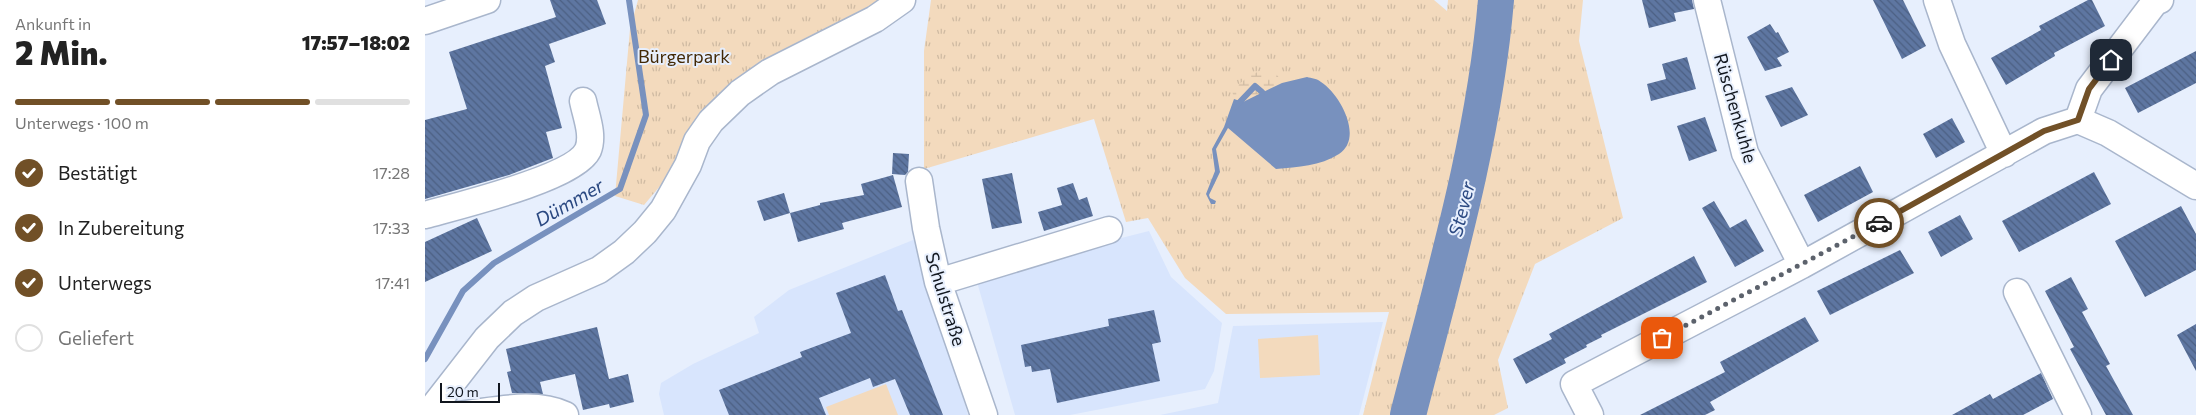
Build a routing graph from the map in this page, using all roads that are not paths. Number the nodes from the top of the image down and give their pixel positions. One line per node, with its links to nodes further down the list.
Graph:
1 (487, 0): 6 (street)
2 (902, 0): 17 (street)
3 (1707, 0): 14 (street, Rüschenkuhle)
4 (1937, 0): 9 (street)
5 (2159, 0): 8 (street)
6 (425, 21)
7 (583, 101): 12 (street)
8 (2078, 120): 9 (street); 11 (street)
9 (2004, 154): 14 (street)
10 (919, 180): 15 (street, Schulstraße)
11 (2196, 186)
12 (425, 215)
13 (1109, 230): 15 (street)
14 (1802, 265): 21 (street)
15 (938, 282): 20 (street, Schulstraße)
16 (2017, 292): 18 (street)
17 (442, 414): 19 (street)
18 (2074, 414)
19 (565, 415)
20 (984, 415)
21 (1590, 415)

